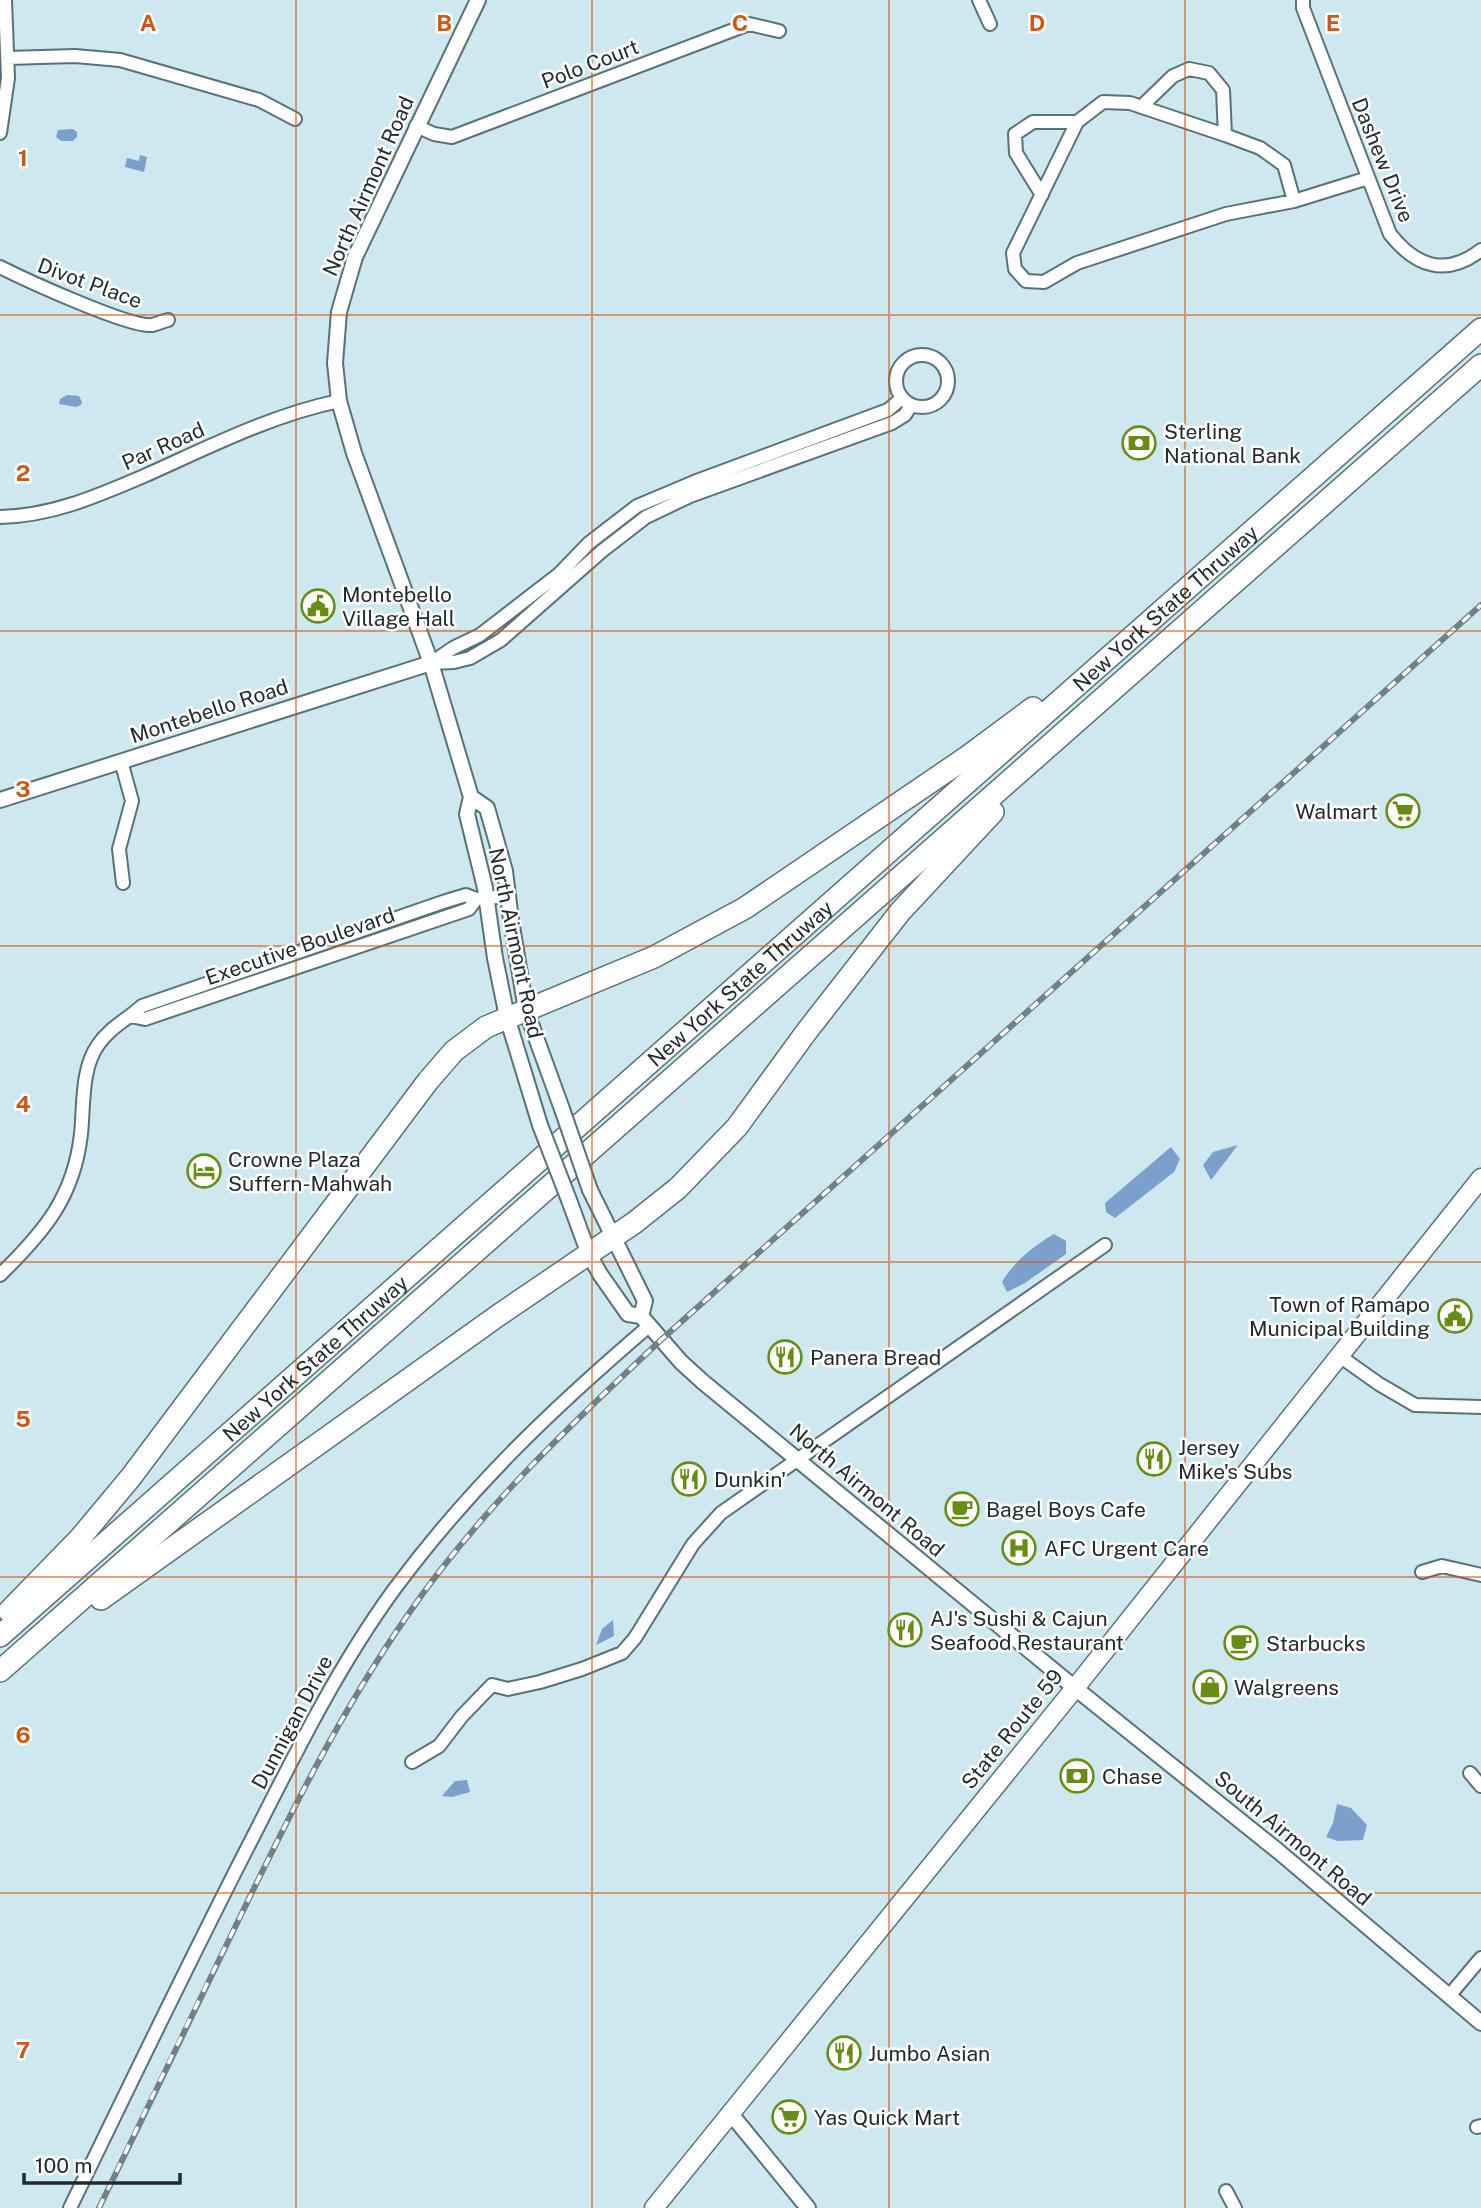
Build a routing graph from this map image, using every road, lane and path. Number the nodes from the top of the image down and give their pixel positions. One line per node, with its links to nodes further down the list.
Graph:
1 (5, 0): 7 (street)
2 (478, 0): 11 (street, North Airmont Road)
3 (979, 0): 5 (street)
4 (1303, 0): 14 (street, Dashew Drive)
5 (990, 24)
6 (779, 31): 11 (street, Polo Court)
7 (7, 58): 9 (street); 12 (street)
8 (1142, 107): 10 (street); 13 (street); 13 (street)
9 (295, 119)
10 (1077, 122): 15 (street); 15 (street)
11 (416, 126): 22 (street, North Airmont Road)
12 (0, 133)
13 (1225, 135): 16 (street)
14 (1368, 178): 16 (street); 17 (street, Dashew Drive)
15 (1042, 195): 16 (street)
16 (1294, 201)
17 (1481, 250)
18 (0, 267): 19 (street, Divot Place)
19 (168, 320)
20 (1481, 329): 29 (highway, New York State Thruway)
21 (1481, 365): 30 (highway, New York State Thruway)
22 (339, 401): 26 (street, Par Road); 31 (street, North Airmont Road)
23 (906, 401): 24 (street)
24 (799, 450): 25 (street); 27 (street)
25 (637, 506): 27 (street); 28 (street)
26 (0, 517)
27 (643, 519): 28 (street)
28 (563, 578): 31 (street)
29 (1186, 589): 38 (highway); 51 (highway, New York State Thruway)
30 (1203, 609): 40 (highway); 52 (highway, New York State Thruway)
31 (430, 663): 32 (street, Montebello Road); 33 (street, North Airmont Road)
32 (121, 761): 34 (street, Montebello Road); 35 (street)
33 (471, 797): 36 (street, North Airmont Road); 37 (street, North Airmont Road)
34 (0, 800)
35 (123, 883)
36 (508, 896): 37 (street, Executive Boulevard); 38 (street, North Airmont Road)
37 (481, 898): 38 (street, North Airmont Road); 43 (street, Executive Boulevard)
38 (516, 1013): 40 (street, North Airmont Road, bridge); 42 (street, North Airmont Road, bridge); 50 (highway)
39 (1481, 1178): 45 (main road, State Route 59)
40 (612, 1237): 42 (highway); 44 (street, North Airmont Road)
41 (1105, 1245): 47 (street)
42 (588, 1252): 44 (street, North Airmont Road); 52 (highway)
43 (0, 1275)
44 (645, 1321): 47 (street, North Airmont Road); 62 (street, Dunnigan Drive)
45 (1338, 1355): 46 (street); 53 (main road, State Route 59)
46 (1481, 1406)
47 (797, 1460): 53 (street, North Airmont Road); 54 (street)
48 (1422, 1572): 49 (street)
49 (1481, 1575)
50 (0, 1620)
51 (0, 1636)
52 (0, 1674)
53 (1075, 1688): 58 (street, South Airmont Road); 60 (main road, State Route 59)
54 (412, 1762)
55 (1470, 1773): 56 (street)
56 (1481, 1786)
57 (1481, 1958): 58 (street)
58 (1449, 1996): 59 (street, South Airmont Road)
59 (1481, 2022)
60 (731, 2114): 63 (main road, State Route 59); 64 (street)
61 (1226, 2191): 65 (street)
62 (70, 2208)
63 (654, 2208)
64 (808, 2208)
65 (1235, 2208)

